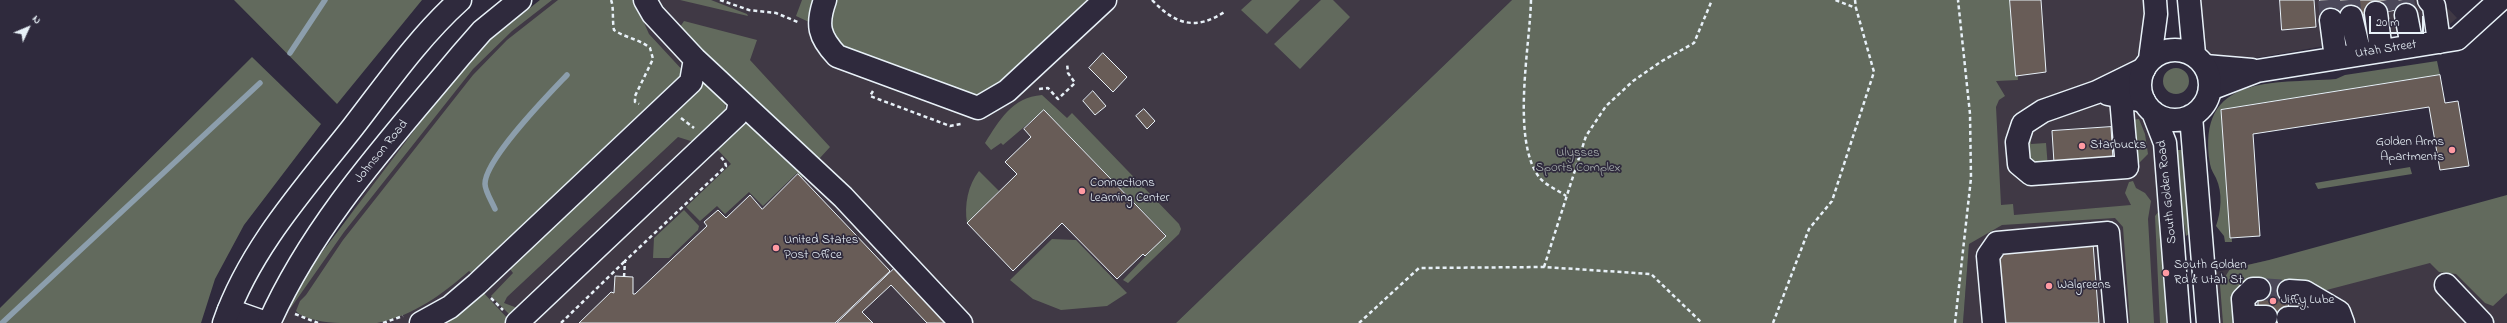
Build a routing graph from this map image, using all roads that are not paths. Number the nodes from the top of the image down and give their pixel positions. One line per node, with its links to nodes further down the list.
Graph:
1 (460, 0): 27 (main road)
2 (520, 0): 31 (main road, Johnson Road)
3 (645, 0): 14 (main road)
4 (825, 0): 5 (main road)
5 (1105, 0)
6 (2155, 0): 16 (main road)
7 (2189, 0): 15 (main road)
8 (2429, 0): 10 (main road)
9 (2500, 0): 10 (main road, Utah Street)
10 (2439, 42): 11 (main road, Utah Street)
11 (2397, 48): 11 (main road); 12 (main road, Utah Street)
12 (2360, 54): 13 (main road, Utah Street); 13 (main road)
13 (2336, 58): 17 (main road, Utah Street)
14 (695, 59): 21 (main road); 32 (main road)
15 (2199, 60): 16 (main road); 17 (main road, Utah Street); 18 (main road)
16 (2147, 64): 19 (main road); 22 (main road)
17 (2257, 71): 18 (main road, Utah Street)
18 (2210, 89): 23 (main road)
19 (2097, 92): 20 (main road); 20 (main road)
20 (2120, 98): 22 (main road)
21 (740, 102): 33 (main road); 34 (main road)
22 (2148, 106): 23 (main road); 37 (main road, South Golden Road)
23 (2191, 116): 38 (main road)
24 (2446, 285): 39 (main road)
25 (2259, 289): 30 (main road)
26 (2289, 291): 29 (main road)
27 (227, 316): 31 (main road)
28 (2288, 318): 29 (main road)
29 (2341, 318)
30 (2252, 321)
31 (268, 323)
32 (421, 323)
33 (517, 323)
34 (961, 323)
35 (1994, 323): 36 (main road)
36 (2116, 323)
37 (2179, 323)
38 (2208, 323)
39 (2482, 323)

